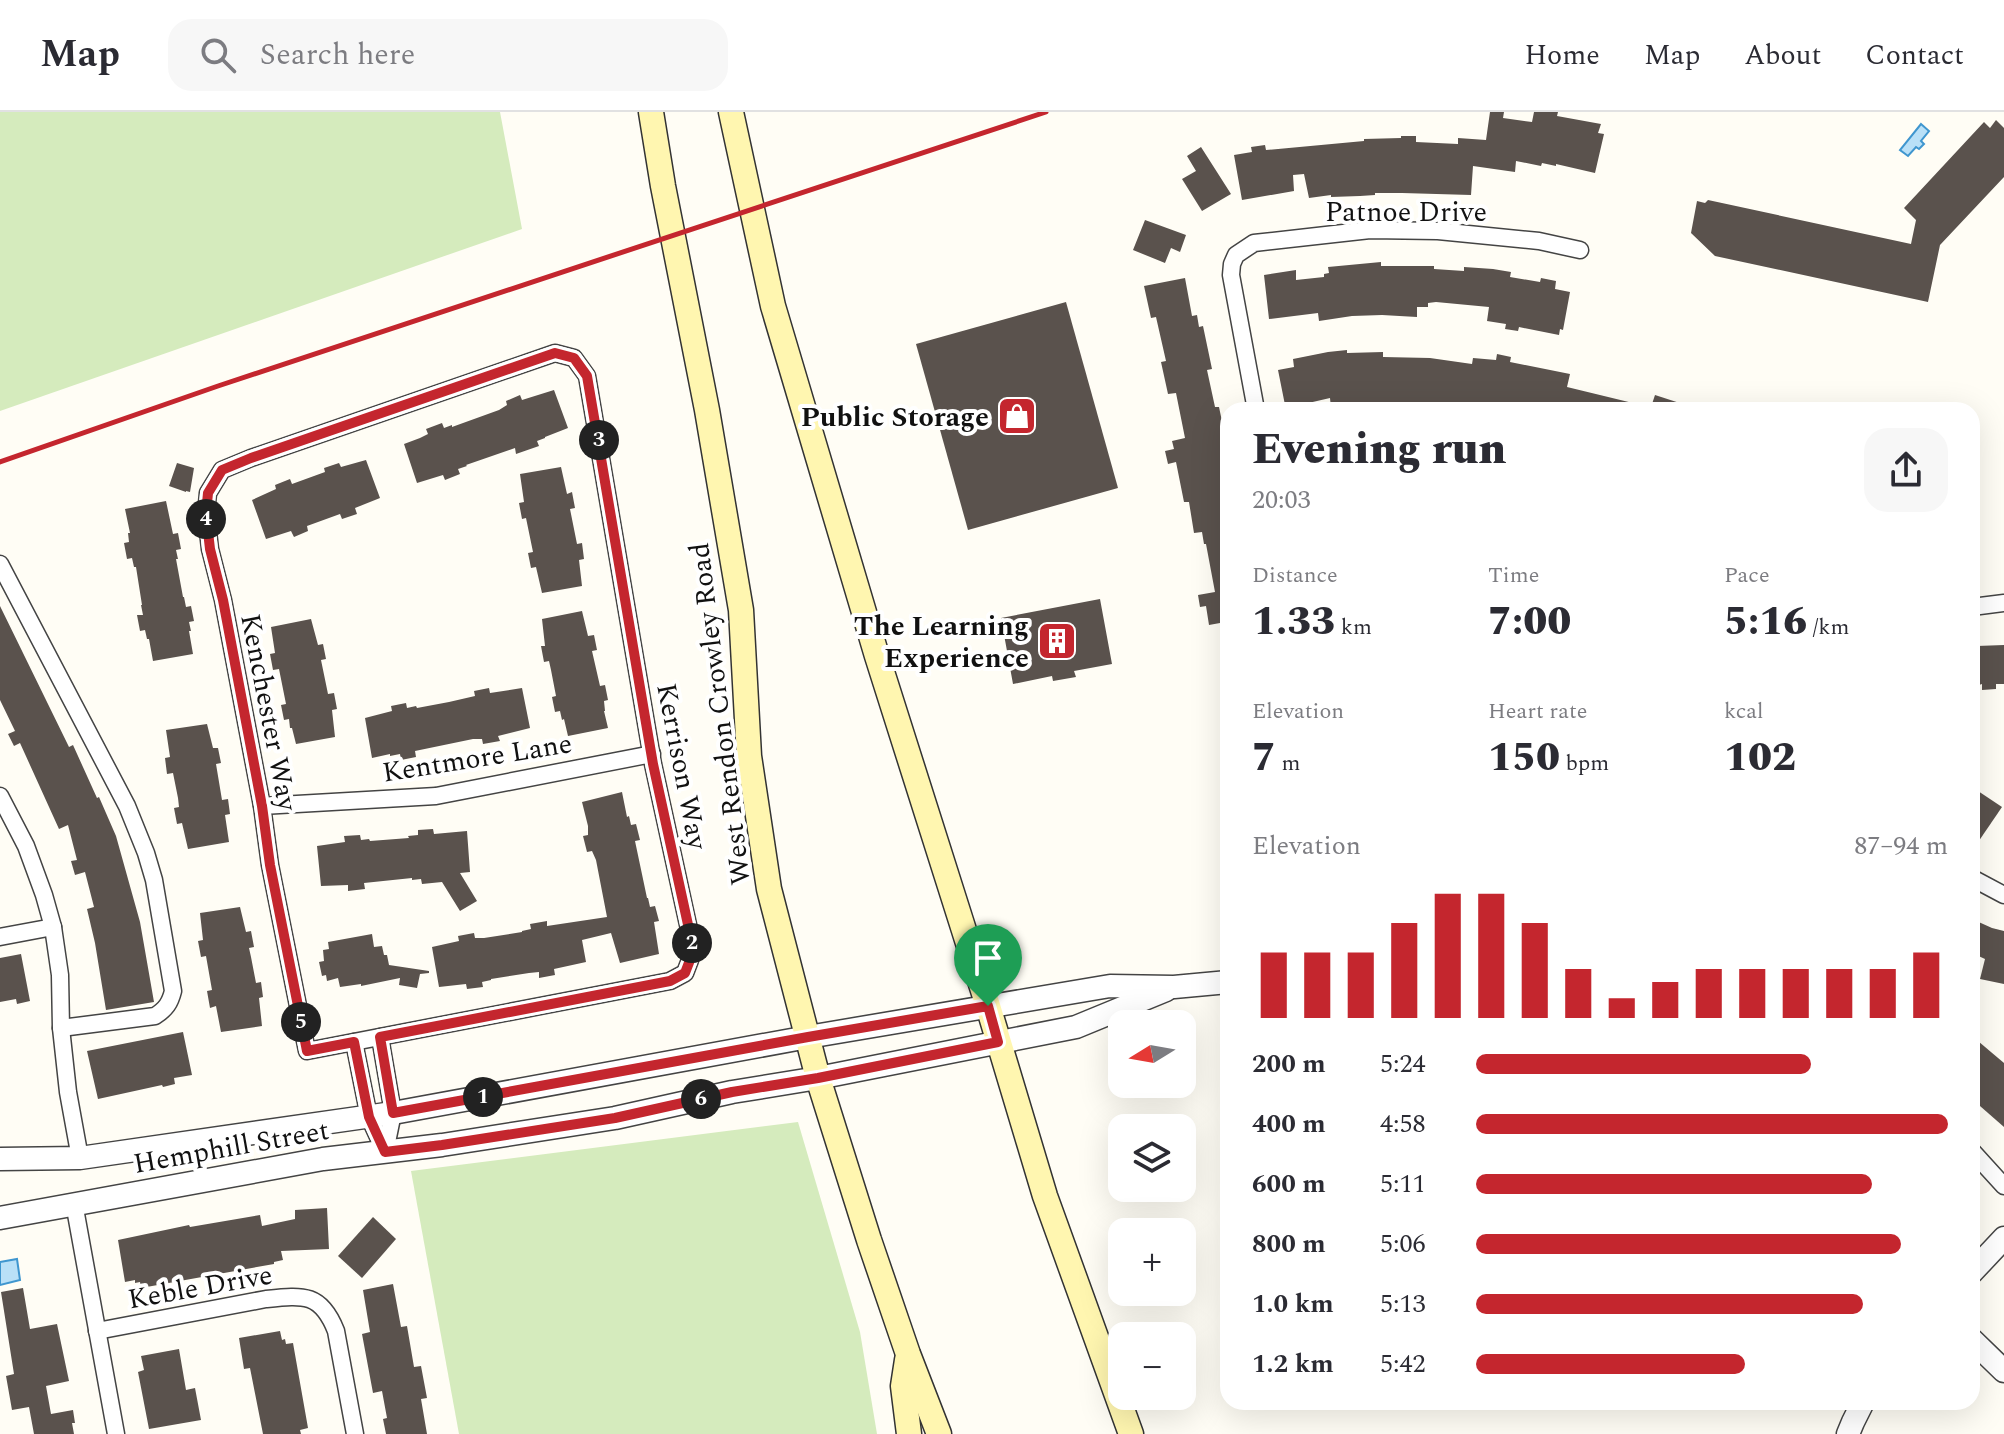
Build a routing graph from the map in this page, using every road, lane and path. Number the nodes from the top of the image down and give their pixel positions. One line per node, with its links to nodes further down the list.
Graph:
1 (651, 112): 21 (main road, West Rendon Crowley Road)
2 (731, 112): 18 (main road)
3 (1580, 250): 5 (street, Patnoe Drive)
4 (574, 358): 9 (street, Kerrison Way); 11 (street, Kenchester Way)
5 (1255, 402)
6 (0, 564): 19 (street)
7 (2004, 603): 8 (street)
8 (1980, 606)
9 (652, 754): 11 (street, Kentmore Lane); 20 (street, Kerrison Way)
10 (0, 796): 14 (street)
11 (262, 806): 24 (street, Kenchester Way)
12 (1980, 882): 13 (street)
13 (2004, 895)
14 (53, 927): 15 (street); 19 (street)
15 (0, 937)
16 (1220, 983): 17 (street, Hemphill Street)
17 (1174, 987): 18 (street, Hemphill Street); 23 (street, Hemphill Street)
18 (988, 1006): 21 (street, Hemphill Street); 23 (main road)
19 (61, 1028): 29 (street)
20 (380, 1037): 22 (street, Kerrison Way); 26 (street)
21 (808, 1037): 25 (main road, West Rendon Crowley Road); 26 (street, Hemphill Street)
22 (354, 1042): 24 (street, Kerrison Way); 27 (street)
23 (998, 1042): 25 (street, Hemphill Street); 46 (main road)
24 (307, 1051)
25 (818, 1078): 28 (street, Hemphill Street); 39 (main road, West Rendon Crowley Road)
26 (393, 1113): 27 (street, Hemphill Street); 28 (street)
27 (369, 1117): 28 (street); 29 (street, Hemphill Street)
28 (385, 1152): 33 (street, Hemphill Street)
29 (80, 1158): 30 (street, Hemphill Street)
30 (0, 1159)
31 (1980, 1160): 32 (street)
32 (2004, 1186)
33 (74, 1203): 34 (street, Hemphill Street); 37 (street)
34 (0, 1218)
35 (2004, 1238): 36 (street)
36 (1980, 1264)
37 (97, 1331): 42 (street); 43 (street, Keble Drive)
38 (1980, 1348): 40 (street)
39 (908, 1354): 44 (main road); 45 (main road, West Rendon Crowley Road)
40 (2004, 1371)
41 (1859, 1410): 47 (street)
42 (116, 1434)
43 (355, 1434)
44 (909, 1434)
45 (939, 1434)
46 (1131, 1434)
47 (1848, 1434)

